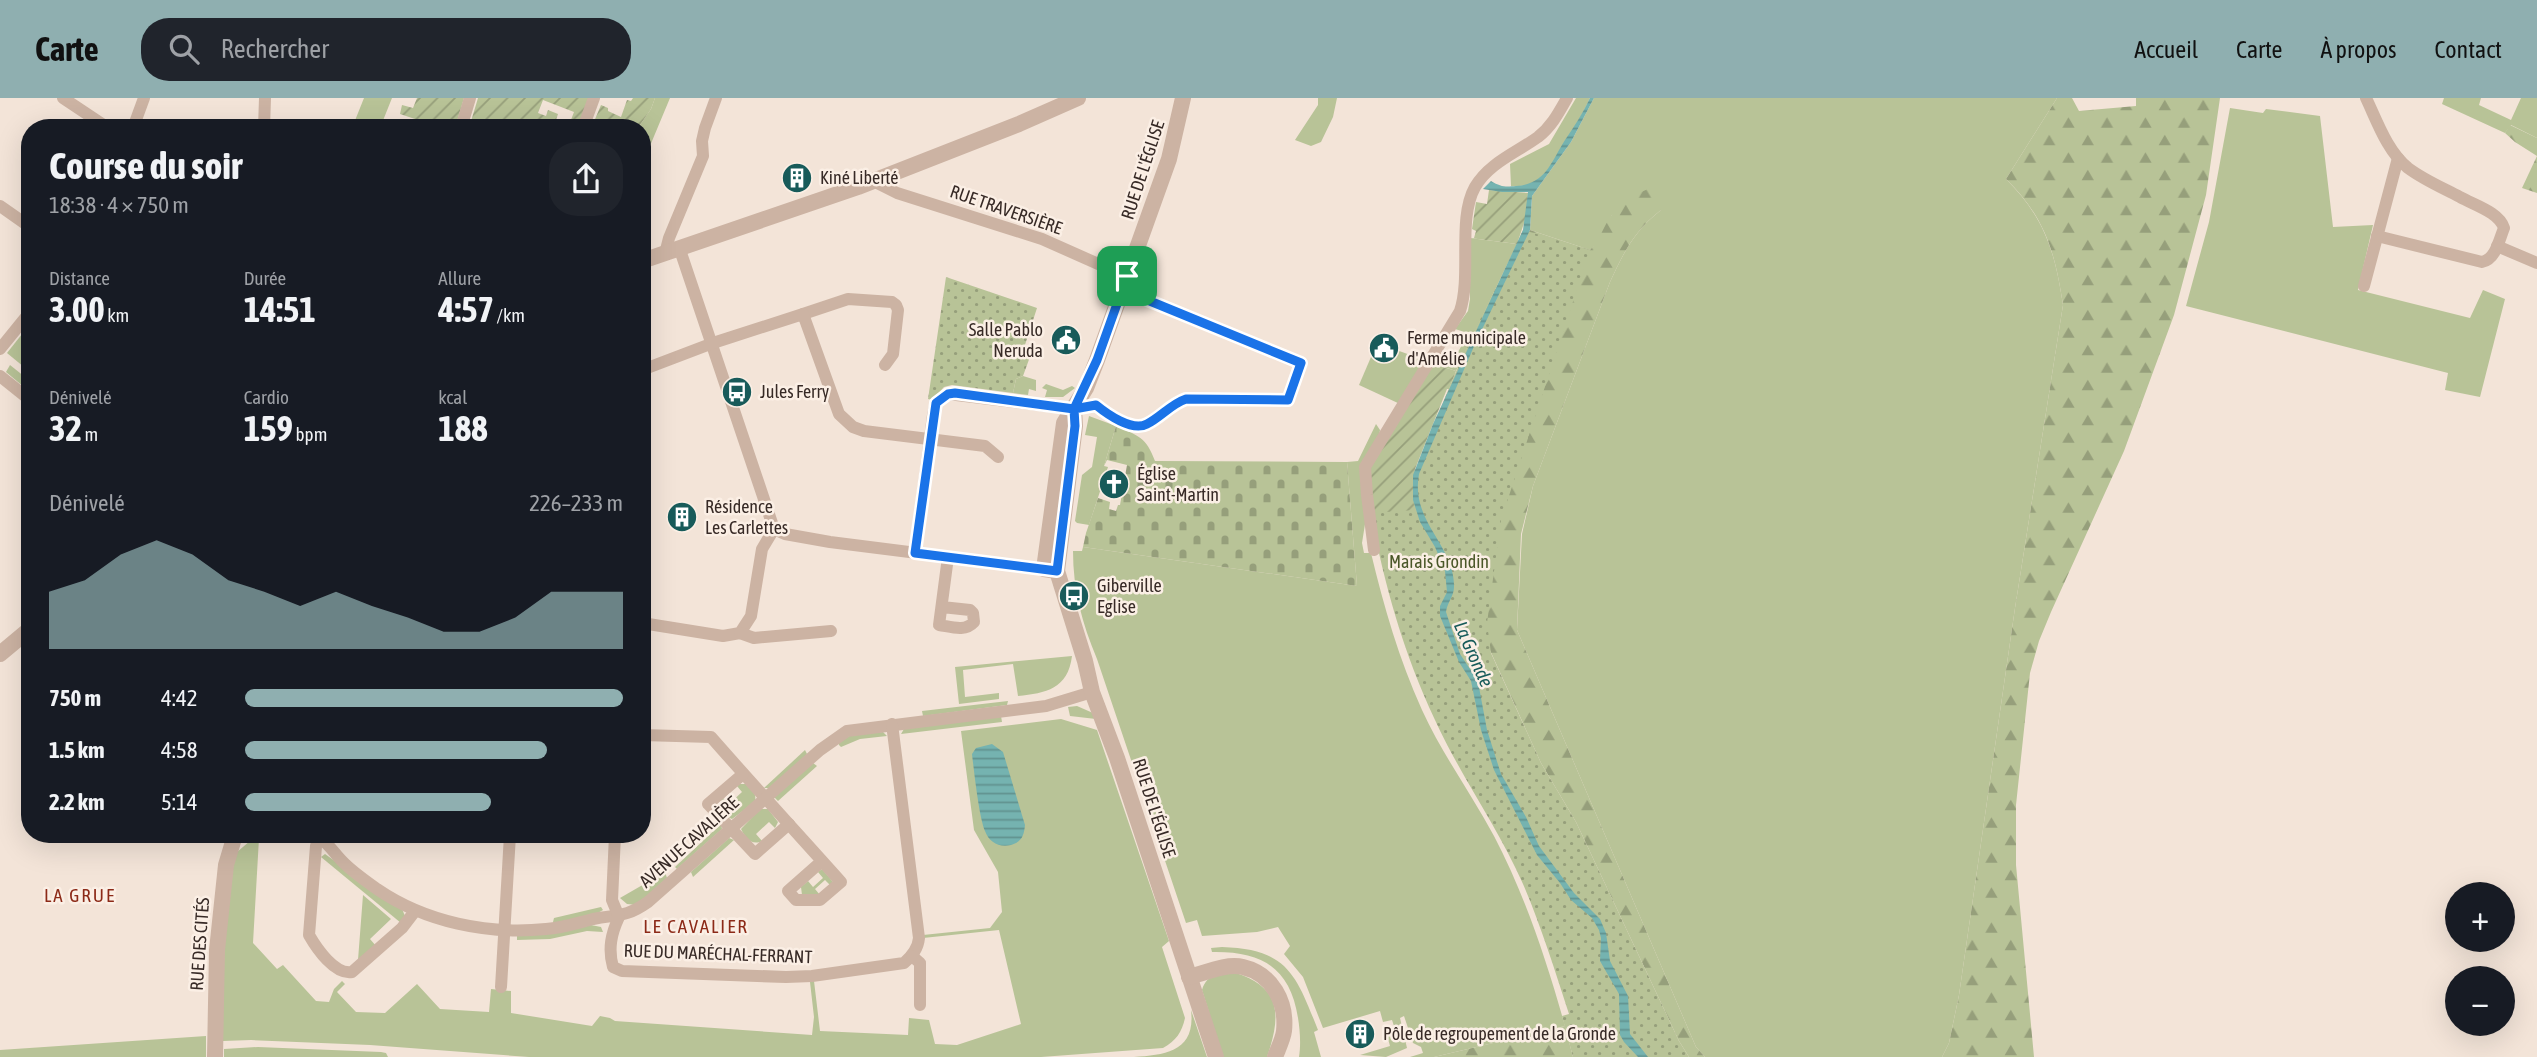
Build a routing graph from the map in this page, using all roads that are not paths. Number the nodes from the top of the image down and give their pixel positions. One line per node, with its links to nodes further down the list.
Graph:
1 (63, 98): 11 (street)
2 (144, 98): 12 (street)
3 (265, 98): 13 (street)
4 (470, 98): 14 (street)
5 (594, 98): 15 (street)
6 (716, 98): 22 (street)
7 (1077, 98): 17 (street)
8 (1184, 98): 25 (street, RUE DE L'ÉGLISE)
9 (1567, 98): 39 (street)
10 (2366, 98): 16 (street)
11 (94, 119)
12 (136, 119)
13 (264, 119)
14 (464, 119)
15 (586, 119)
16 (2398, 158): 20 (street); 21 (street)
17 (873, 181): 22 (street); 25 (street, RUE TRAVERSIÈRE)
18 (0, 206): 19 (street)
19 (21, 221)
20 (2376, 236): 21 (street); 26 (street)
21 (2497, 246): 24 (street)
22 (673, 252): 23 (street); 29 (street)
23 (651, 258)
24 (2537, 263)
25 (1127, 276): 35 (street, RUE DE L'ÉGLISE); 35 (street)
26 (2364, 286)
27 (803, 314): 29 (street); 31 (street); 36 (street)
28 (21, 323): 30 (street)
29 (713, 344): 32 (street); 38 (street)
30 (0, 349)
31 (885, 365)
32 (651, 366)
33 (0, 376): 34 (street)
34 (21, 393)
35 (1074, 409): 36 (street); 42 (street, RUE DE L'ÉGLISE)
36 (929, 439): 37 (street); 40 (street)
37 (998, 457)
38 (774, 529): 40 (street); 46 (street)
39 (1374, 550)
40 (915, 553): 41 (street)
41 (948, 557): 42 (street); 43 (street)
42 (1050, 570): 49 (street, RUE DE L'ÉGLISE)
43 (942, 607)
44 (651, 624): 46 (street)
45 (831, 631): 46 (street)
46 (740, 633)
47 (21, 636): 48 (street)
48 (0, 654)
49 (1092, 692): 50 (street, AVENUE CAVALIÈRE); 66 (street, RUE DE L'ÉGLISE)
50 (892, 724): 53 (street, AVENUE CAVALIÈRE); 65 (street)
51 (651, 735): 52 (street)
52 (743, 774): 53 (street); 55 (street)
53 (765, 798): 54 (street); 55 (street, AVENUE CAVALIÈRE)
54 (789, 824): 55 (street); 61 (street)
55 (731, 828): 63 (street, AVENUE CAVALIÈRE)
56 (232, 843): 69 (street, RUE DES CITÉS)
57 (316, 843): 62 (street)
58 (325, 843): 62 (street, AVENUE CAVALIÈRE)
59 (510, 843): 64 (street)
60 (615, 843): 63 (street)
61 (822, 861)
62 (415, 911): 64 (street, AVENUE CAVALIÈRE)
63 (619, 917): 64 (street, AVENUE CAVALIÈRE); 65 (street, RUE DU MARÉCHAL-FERRANT)
64 (505, 930): 67 (street)
65 (912, 956): 68 (street)
66 (1189, 977): 70 (street, RUE DE L'ÉGLISE); 71 (street)
67 (501, 987)
68 (920, 1005)
69 (215, 1057)
70 (1216, 1057)
71 (1275, 1057)

